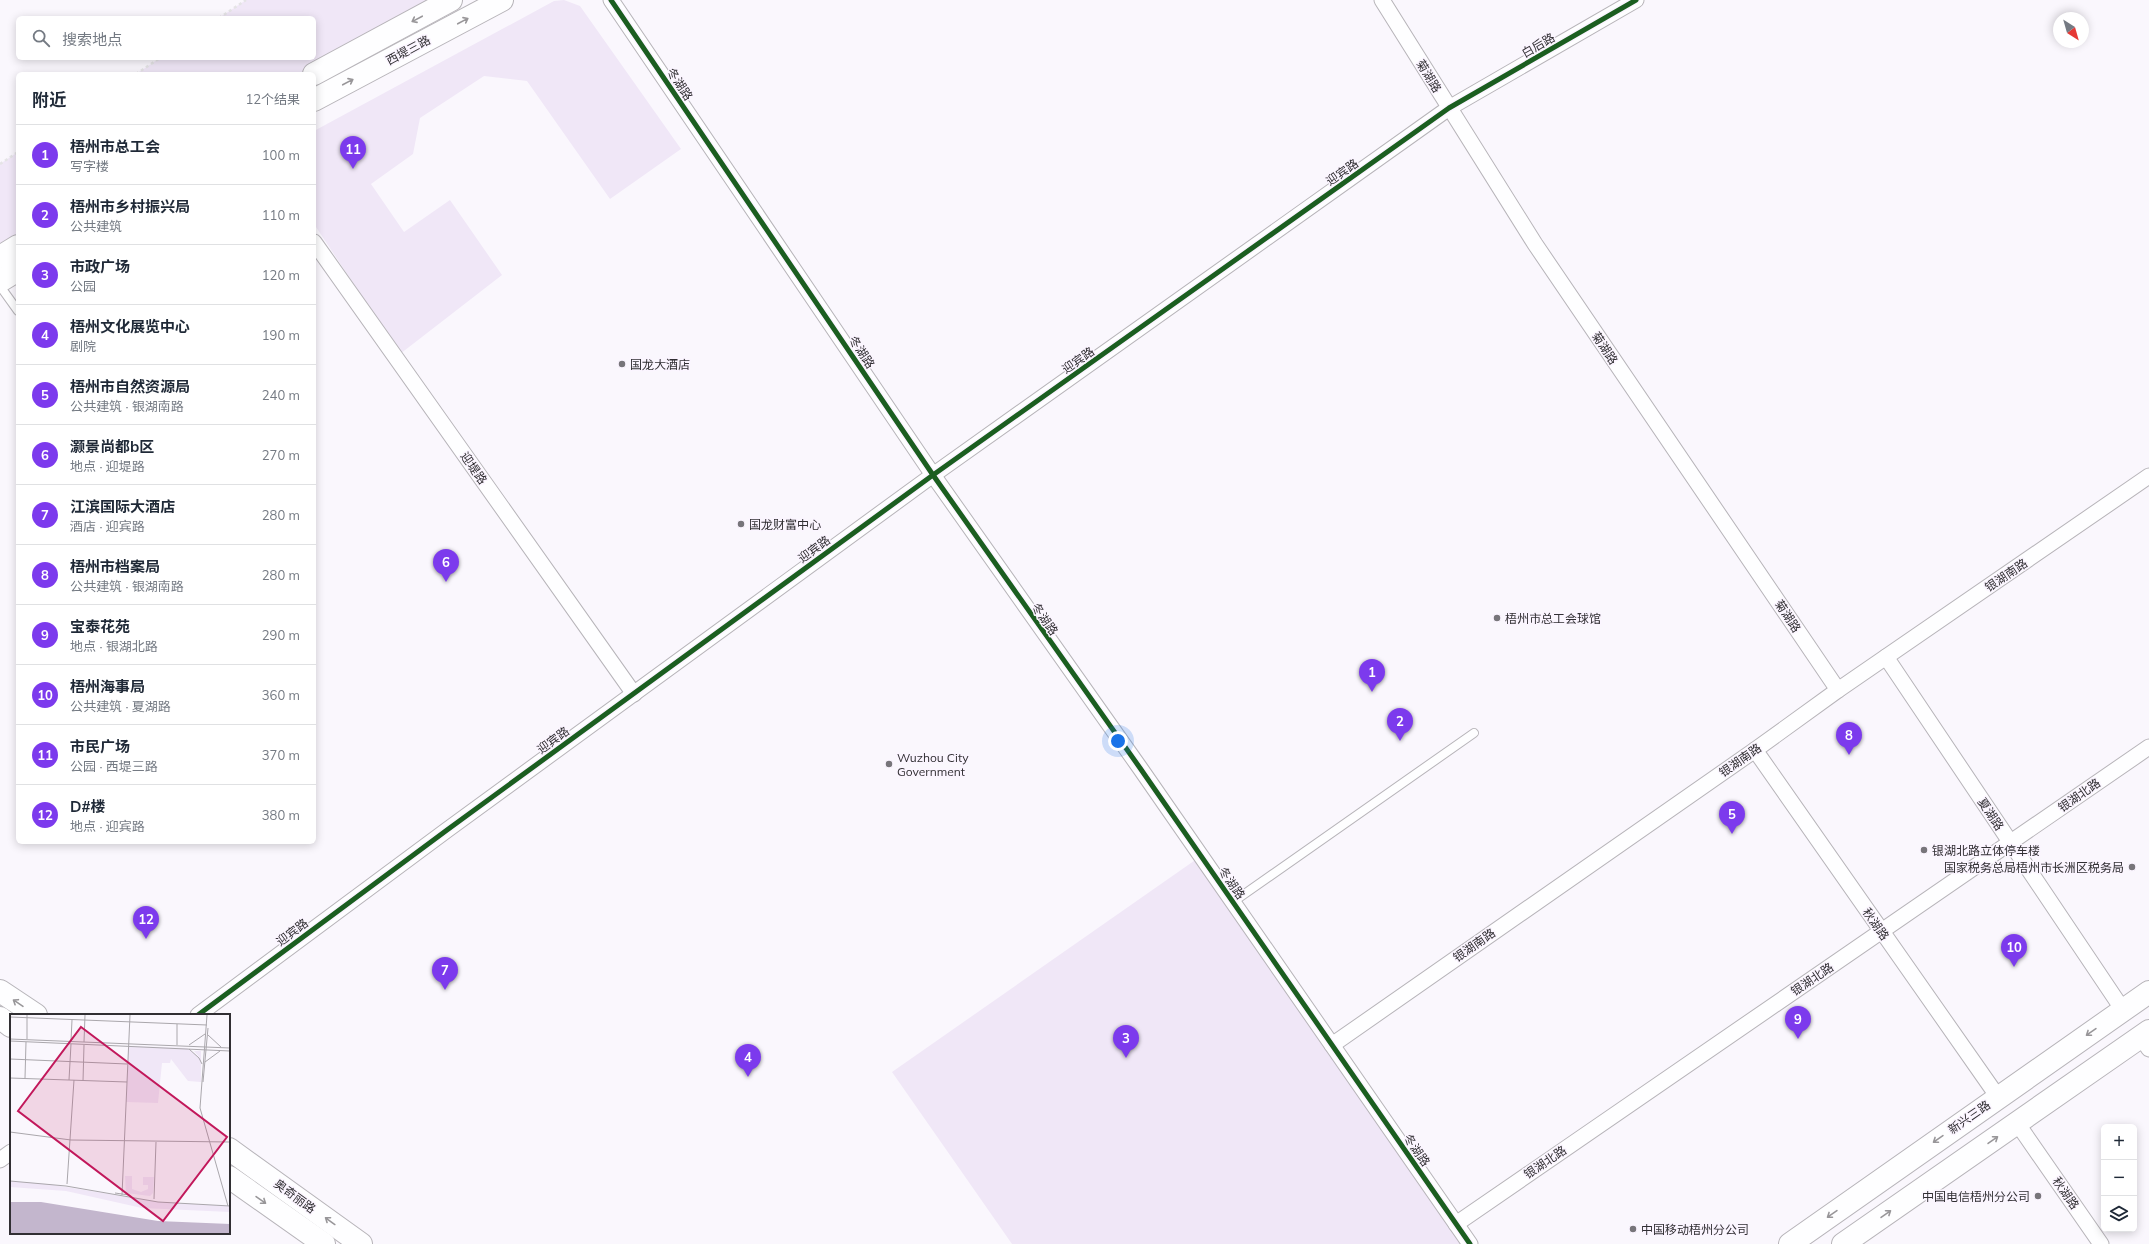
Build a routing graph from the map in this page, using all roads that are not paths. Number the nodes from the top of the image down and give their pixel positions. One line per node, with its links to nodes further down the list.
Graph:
1 (451, 0): 6 (main road, 西堤三路, one-way to 6)
2 (502, 0): 7 (main road, 西堤三路, one-way to 2)
3 (611, 0): 16 (street, 冬湖路)
4 (1382, 0): 8 (street, 菊湖路)
5 (1636, 0): 8 (street, 白后路)
6 (316, 73)
7 (316, 99)
8 (1450, 108): 16 (street, 迎宾路); 19 (street, 菊湖路)
9 (316, 245): 20 (street, 迎堤路)
10 (16, 247): 11 (main road)
11 (0, 257)
12 (16, 271): 13 (main road)
13 (0, 281)
14 (0, 286): 15 (lane)
15 (16, 308)
16 (933, 475): 20 (street, 迎宾路); 25 (street, 冬湖路)
17 (2149, 476): 18 (street, 银湖南路)
18 (1886, 657): 19 (street, 银湖南路); 24 (street, 夏湖路)
19 (1838, 690): 23 (street, 银湖南路)
20 (634, 694): 31 (street, 迎宾路)
21 (1474, 733): 25 (lane)
22 (2149, 747): 24 (street, 银湖北路)
23 (1755, 750): 26 (street, 秋湖路); 35 (street, 银湖南路)
24 (2010, 843): 26 (street, 银湖北路); 29 (street, 夏湖路)
25 (1233, 902): 35 (street, 冬湖路)
26 (1881, 932): 36 (street, 秋湖路); 42 (street, 银湖北路)
27 (0, 991): 30 (main road, one-way to 27)
28 (2149, 992): 29 (main road, 新兴三路)
29 (2123, 1010): 36 (main road, 新兴三路, one-way to 36)
30 (34, 1014)
31 (199, 1014)
32 (0, 1018): 33 (main road)
33 (10, 1025)
34 (2146, 1039): 37 (main road)
35 (1332, 1045): 42 (street, 冬湖路)
36 (1998, 1097): 46 (main road, 新兴三路, one-way to 46)
37 (2017, 1123): 47 (main road, one-way to 37); 48 (street, 秋湖路)
38 (230, 1150): 44 (main road, 奥奇丽路, one-way to 38)
39 (10, 1153): 40 (street)
40 (0, 1160)
41 (230, 1178): 43 (main road, 奥奇丽路, one-way to 43)
42 (1456, 1224): 45 (street, 冬湖路)
43 (324, 1244)
44 (362, 1244)
45 (1470, 1244)
46 (1790, 1244)
47 (1843, 1244)
48 (2101, 1244)

